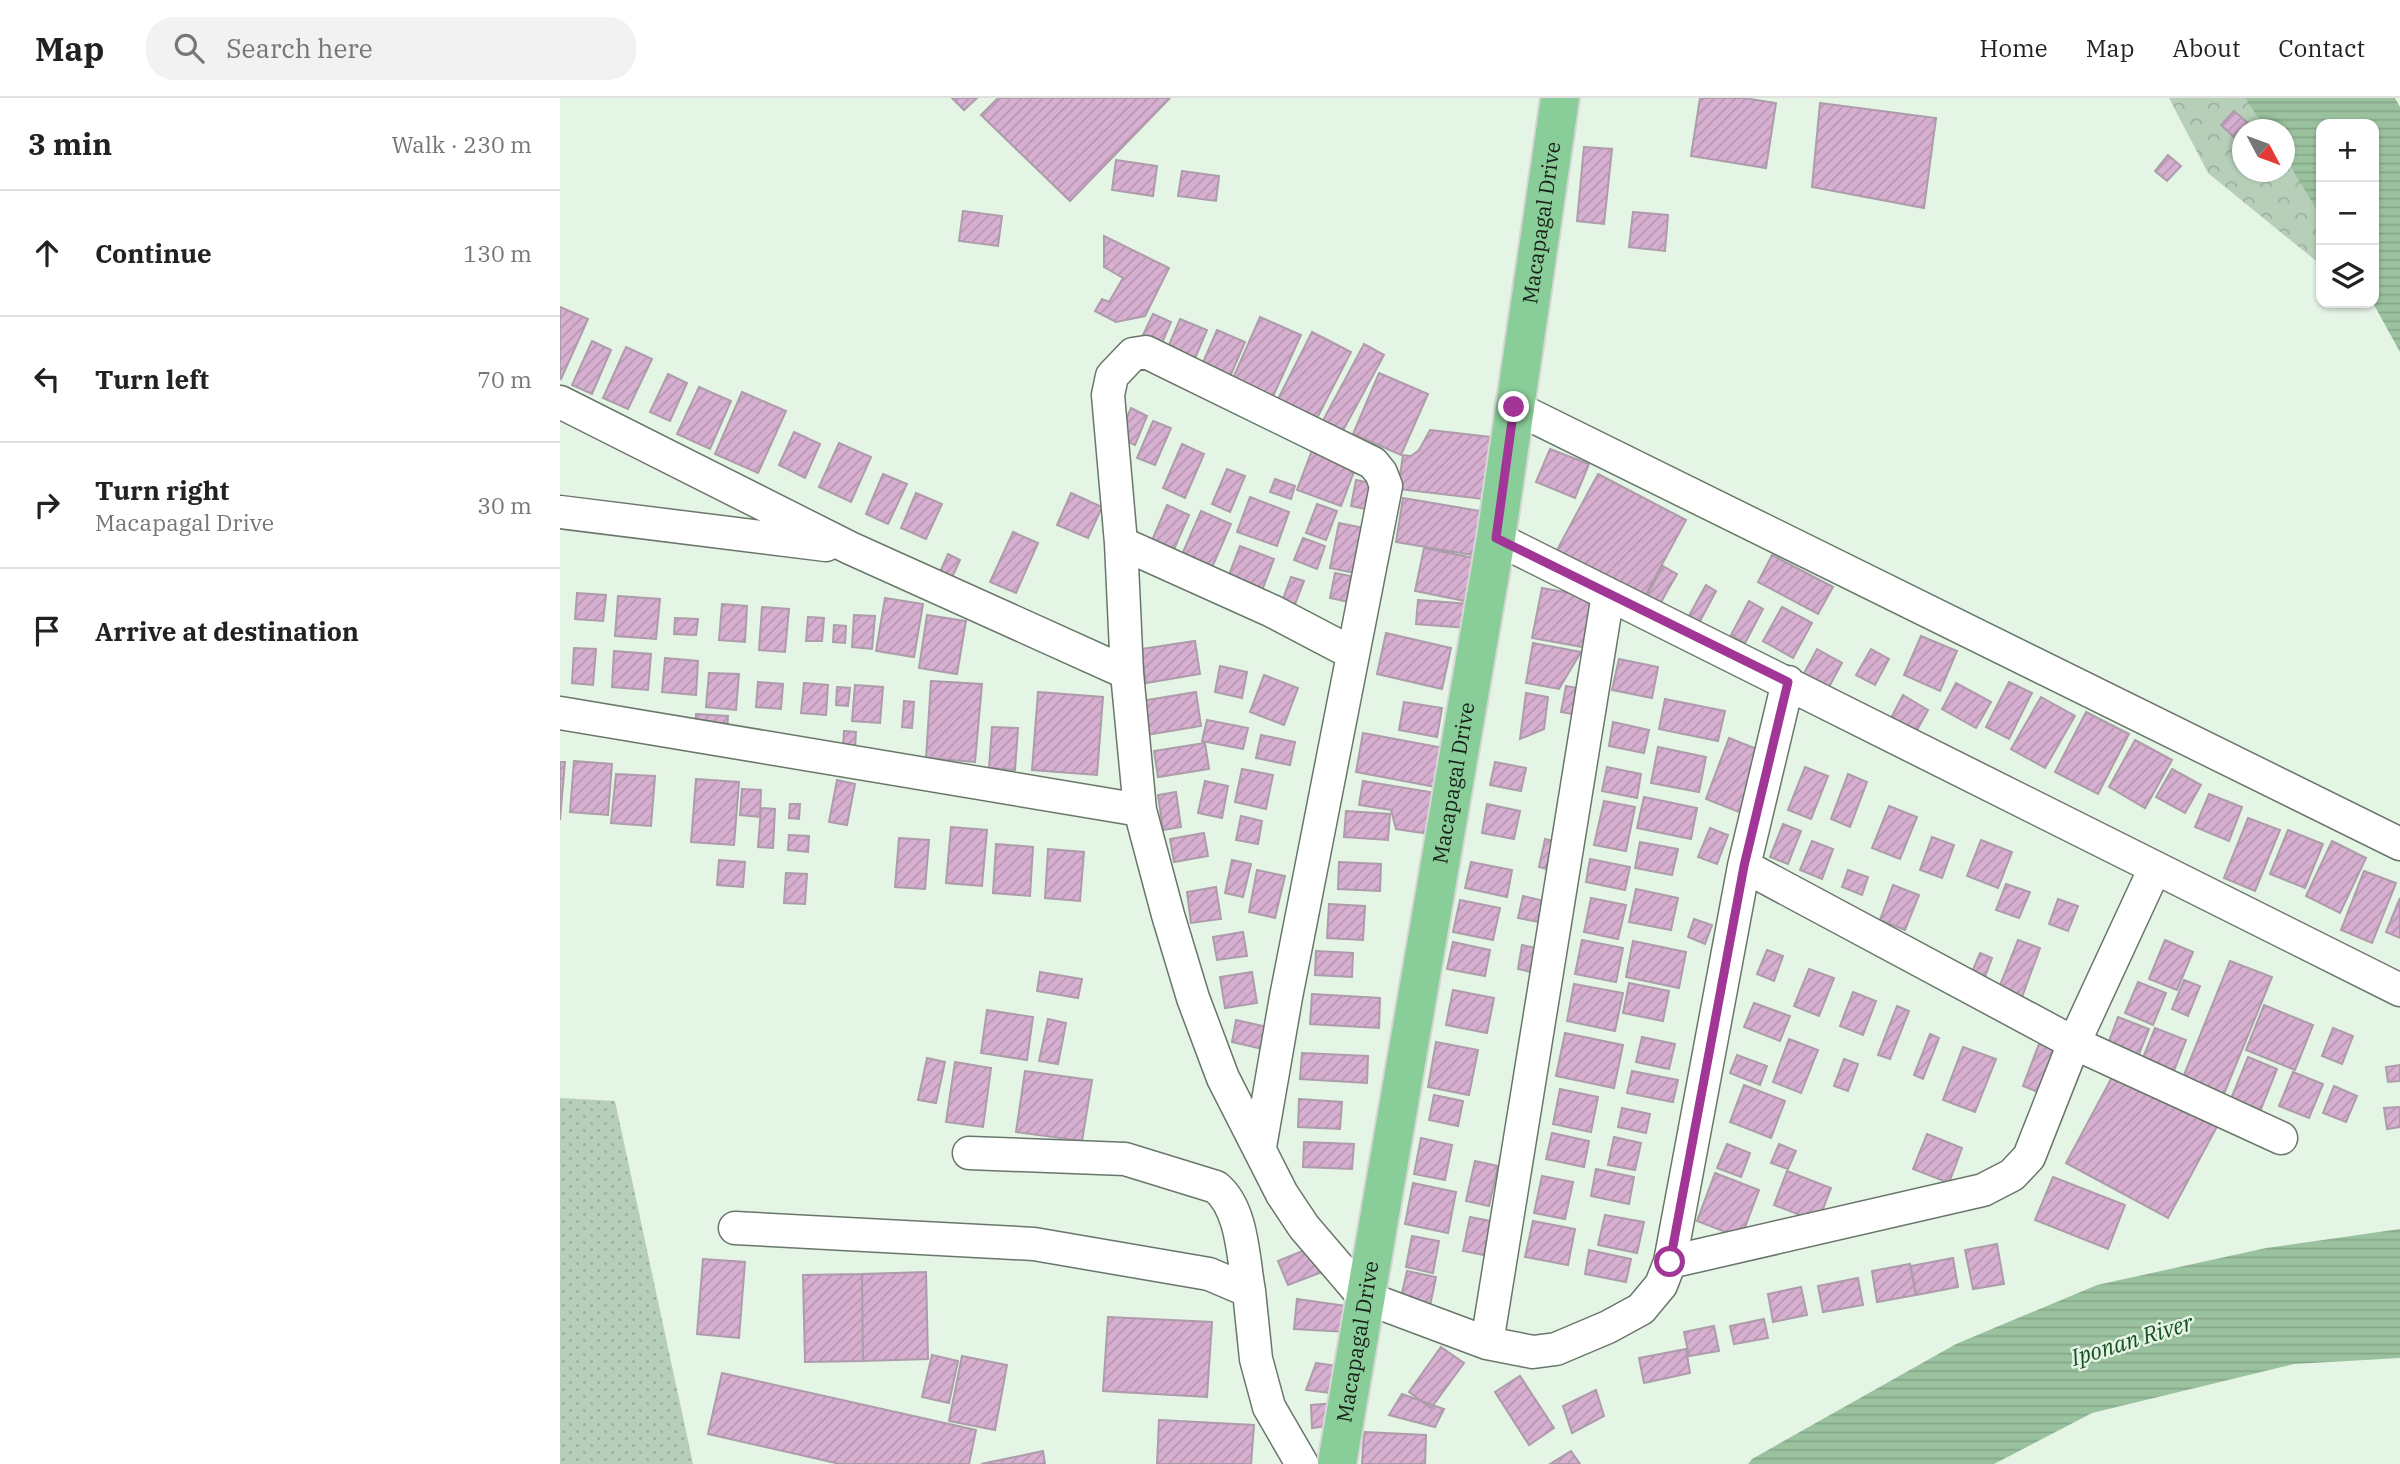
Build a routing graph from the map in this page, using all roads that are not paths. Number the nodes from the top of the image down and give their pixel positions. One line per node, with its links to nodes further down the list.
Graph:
1 (1560, 98): 3 (main road, Macapagal Drive)
2 (560, 402): 7 (street)
3 (1514, 407): 5 (main road, Macapagal Drive); 14 (street)
4 (560, 512): 7 (street)
5 (1496, 538): 8 (street); 25 (main road, Macapagal Drive)
6 (1121, 543): 9 (street); 9 (street); 10 (street)
7 (850, 548): 10 (street)
8 (1608, 594): 11 (street); 26 (street)
9 (1352, 653): 20 (street)
10 (1127, 673): 13 (street)
11 (1788, 682): 15 (street); 16 (street)
12 (560, 713): 13 (street)
13 (1140, 810): 20 (street)
14 (2400, 844)
15 (1744, 866): 18 (street); 23 (street)
16 (2155, 868): 17 (street); 18 (street)
17 (2400, 990)
18 (2074, 1043): 19 (street); 23 (street)
19 (2281, 1138)
20 (1260, 1147): 25 (street)
21 (969, 1153): 24 (street)
22 (735, 1228): 24 (street)
23 (1670, 1262): 26 (street)
24 (1249, 1291): 27 (street)
25 (1364, 1297): 26 (street); 28 (main road, Macapagal Drive)
26 (1487, 1343)
27 (1303, 1464)
28 (1336, 1464)

